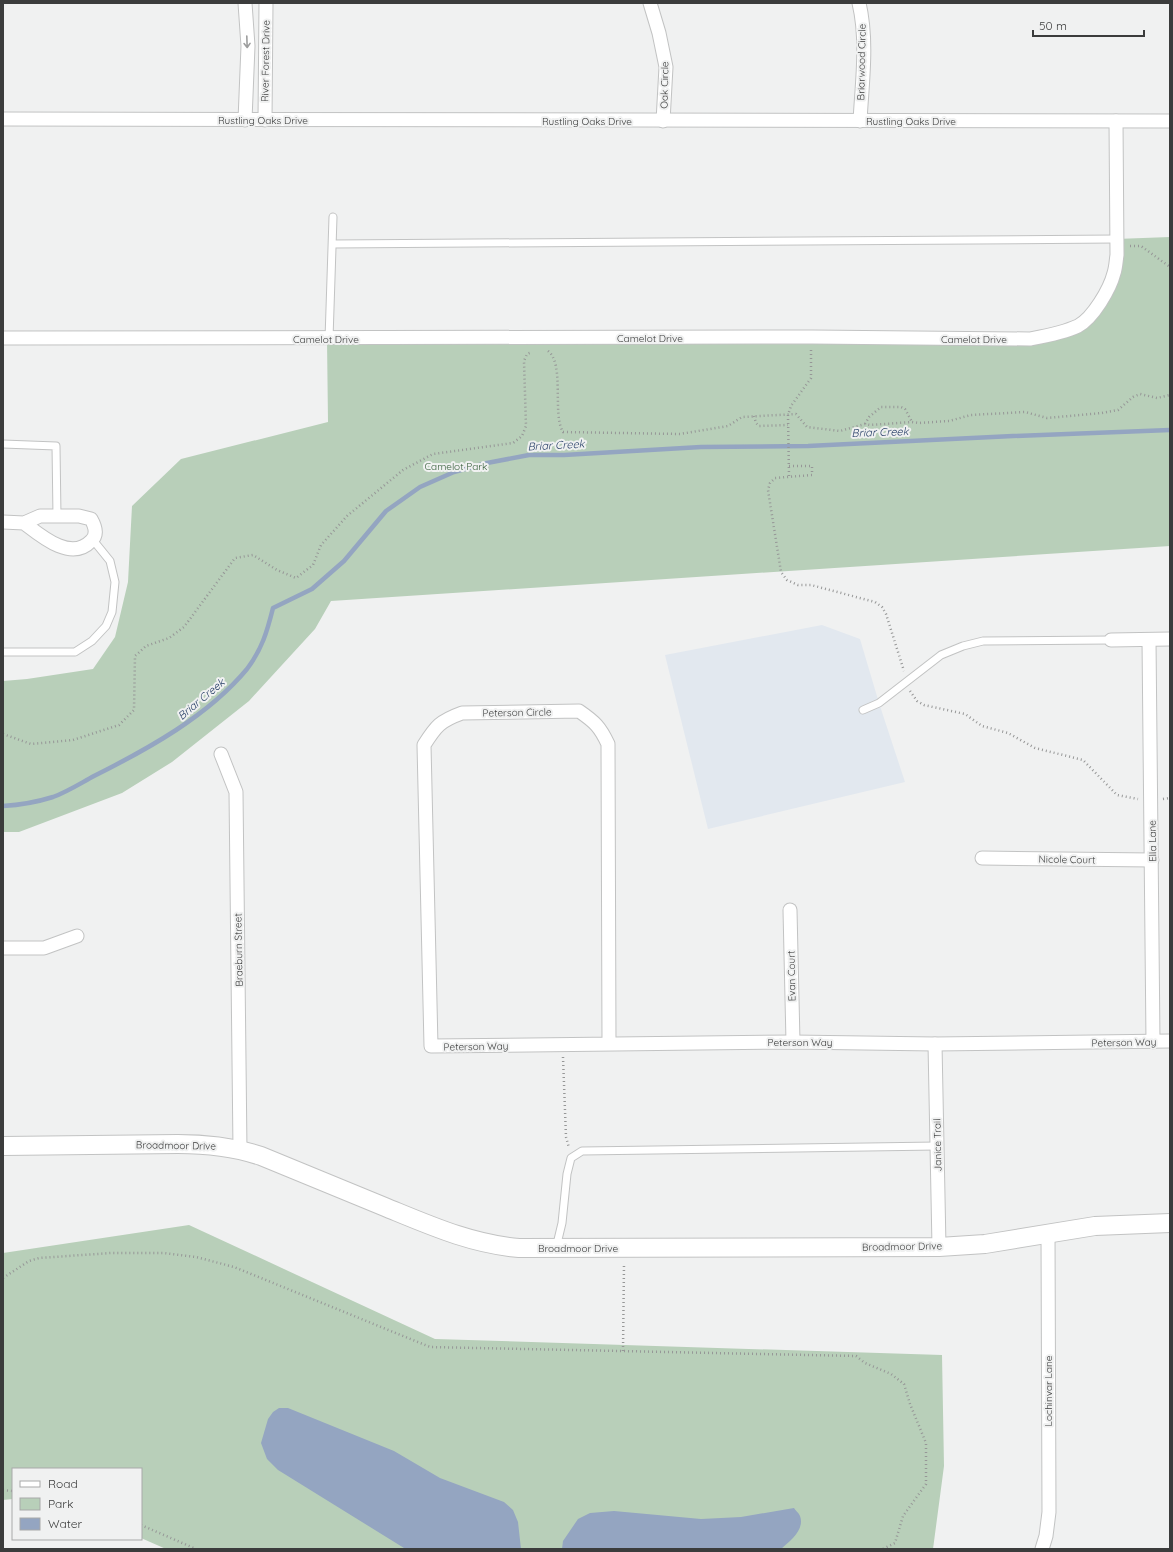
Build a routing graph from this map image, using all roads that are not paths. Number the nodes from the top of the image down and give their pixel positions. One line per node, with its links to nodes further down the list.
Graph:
1 (245, 3): 6 (street, River Forest Drive, one-way to 6)
2 (266, 3): 7 (street, River Forest Drive)
3 (650, 3): 8 (street, Oak Circle)
4 (859, 3): 9 (street, Briarwood Circle)
5 (3, 119): 6 (street, Rustling Oaks Drive)
6 (245, 120): 7 (street, Rustling Oaks Drive)
7 (265, 120): 8 (street, Rustling Oaks Drive)
8 (663, 121): 9 (street, Rustling Oaks Drive)
9 (860, 121): 10 (street, Rustling Oaks Drive)
10 (1116, 121): 11 (street, Rustling Oaks Drive); 13 (street, Camelot Drive)
11 (1170, 121)
12 (333, 217): 14 (lane)
13 (1117, 243): 14 (lane); 16 (street, Camelot Drive)
14 (333, 244): 16 (lane)
15 (3, 338): 16 (street, Camelot Drive)
16 (329, 339)
17 (3, 444): 18 (lane)
18 (57, 516): 20 (street); 21 (street)
19 (3, 522): 20 (street)
20 (24, 522): 21 (street)
21 (93, 540): 25 (lane)
22 (1170, 639): 24 (street)
23 (1111, 640): 24 (street); 26 (lane)
24 (1149, 640): 29 (street, Ella Lane)
25 (3, 652)
26 (863, 710)
27 (221, 754): 41 (street, Braeburn Street)
28 (982, 858): 29 (street, Nicole Court)
29 (1152, 860): 35 (street, Ella Lane)
30 (790, 910): 34 (street, Evan Court)
31 (76, 936): 32 (street)
32 (3, 948)
33 (1170, 1041): 35 (street, Peterson Way)
34 (793, 1042): 36 (street, Peterson Way); 37 (street, Peterson Way)
35 (1153, 1042): 37 (street, Peterson Way)
36 (609, 1044): 38 (street, Peterson Way); 38 (street, Peterson Circle)
37 (935, 1044): 40 (street, Janice Trail)
38 (431, 1046)
39 (3, 1146): 41 (street, Broadmoor Drive)
40 (937, 1146): 44 (street, Janice Trail); 45 (lane)
41 (240, 1150): 45 (street, Broadmoor Drive)
42 (1170, 1223): 43 (street, Broadmoor Drive)
43 (1048, 1233): 44 (street, Broadmoor Drive); 46 (street, Lochinvar Lane)
44 (939, 1247): 45 (street, Broadmoor Drive)
45 (556, 1248)
46 (1042, 1549)

